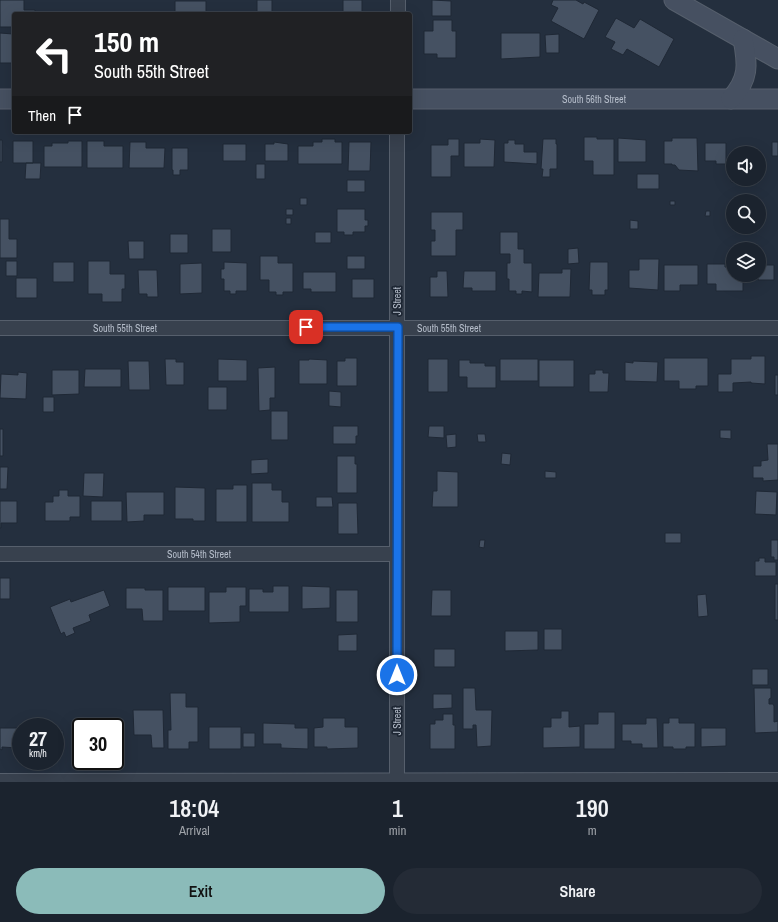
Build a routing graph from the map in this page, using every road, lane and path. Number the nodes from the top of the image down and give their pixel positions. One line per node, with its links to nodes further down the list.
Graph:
1 (398, 0): 3 (street)
2 (674, 0): 4 (main road)
3 (398, 12)
4 (743, 40): 5 (main road); 9 (main road)
5 (778, 59)
6 (0, 99): 7 (main road)
7 (12, 99)
8 (412, 99): 9 (main road, South 56th Street)
9 (731, 99): 10 (main road, South 56th Street)
10 (778, 99)
11 (398, 134): 12 (street, J Street)
12 (398, 327): 13 (street, South 55th Street); 14 (street, South 55th Street); 16 (street, J Street)
13 (0, 328)
14 (778, 328)
15 (0, 554): 16 (street, South 54th Street)
16 (397, 554): 19 (street, J Street)
17 (778, 780): 19 (street)
18 (0, 781): 19 (street)
19 (397, 781)

